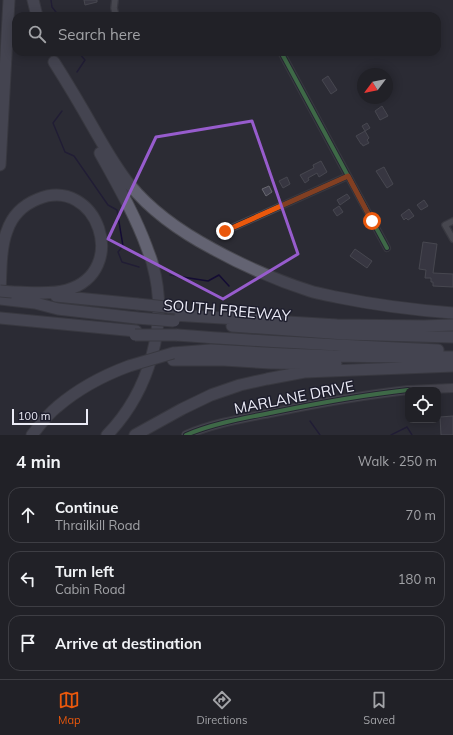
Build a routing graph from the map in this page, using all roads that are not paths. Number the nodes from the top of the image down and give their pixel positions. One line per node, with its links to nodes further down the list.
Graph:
1 (9, 0): 8 (highway)
2 (33, 0): 4 (highway)
3 (115, 0): 5 (street)
4 (36, 12)
5 (115, 12)
6 (283, 56): 9 (street)
7 (52, 57): 18 (highway); 34 (highway)
8 (0, 165)
9 (348, 176): 11 (street); 13 (street)
10 (453, 221): 12 (street)
11 (225, 231)
12 (453, 239)
13 (387, 248)
14 (0, 291): 16 (highway, bridge)
15 (0, 294): 16 (highway)
16 (8, 297): 17 (highway); 17 (highway, SOUTH FREEWAY)
17 (137, 311): 19 (highway, SOUTH FREEWAY, bridge)
18 (453, 313)
19 (174, 315): 23 (highway); 24 (highway, SOUTH FREEWAY)
20 (0, 318): 21 (highway, SOUTH FREEWAY)
21 (20, 323): 22 (highway); 25 (highway, SOUTH FREEWAY, bridge)
22 (0, 324)
23 (453, 325)
24 (453, 337)
25 (453, 350)
26 (173, 357): 27 (highway); 29 (highway); 33 (highway, bridge)
27 (453, 357)
28 (453, 366): 29 (highway)
29 (416, 367): 35 (highway)
30 (453, 388): 31 (street, MARLANE DRIVE)
31 (441, 389)
32 (405, 390): 36 (street, MARLANE DRIVE)
33 (32, 435)
34 (107, 435)
35 (135, 435)
36 (186, 435)

